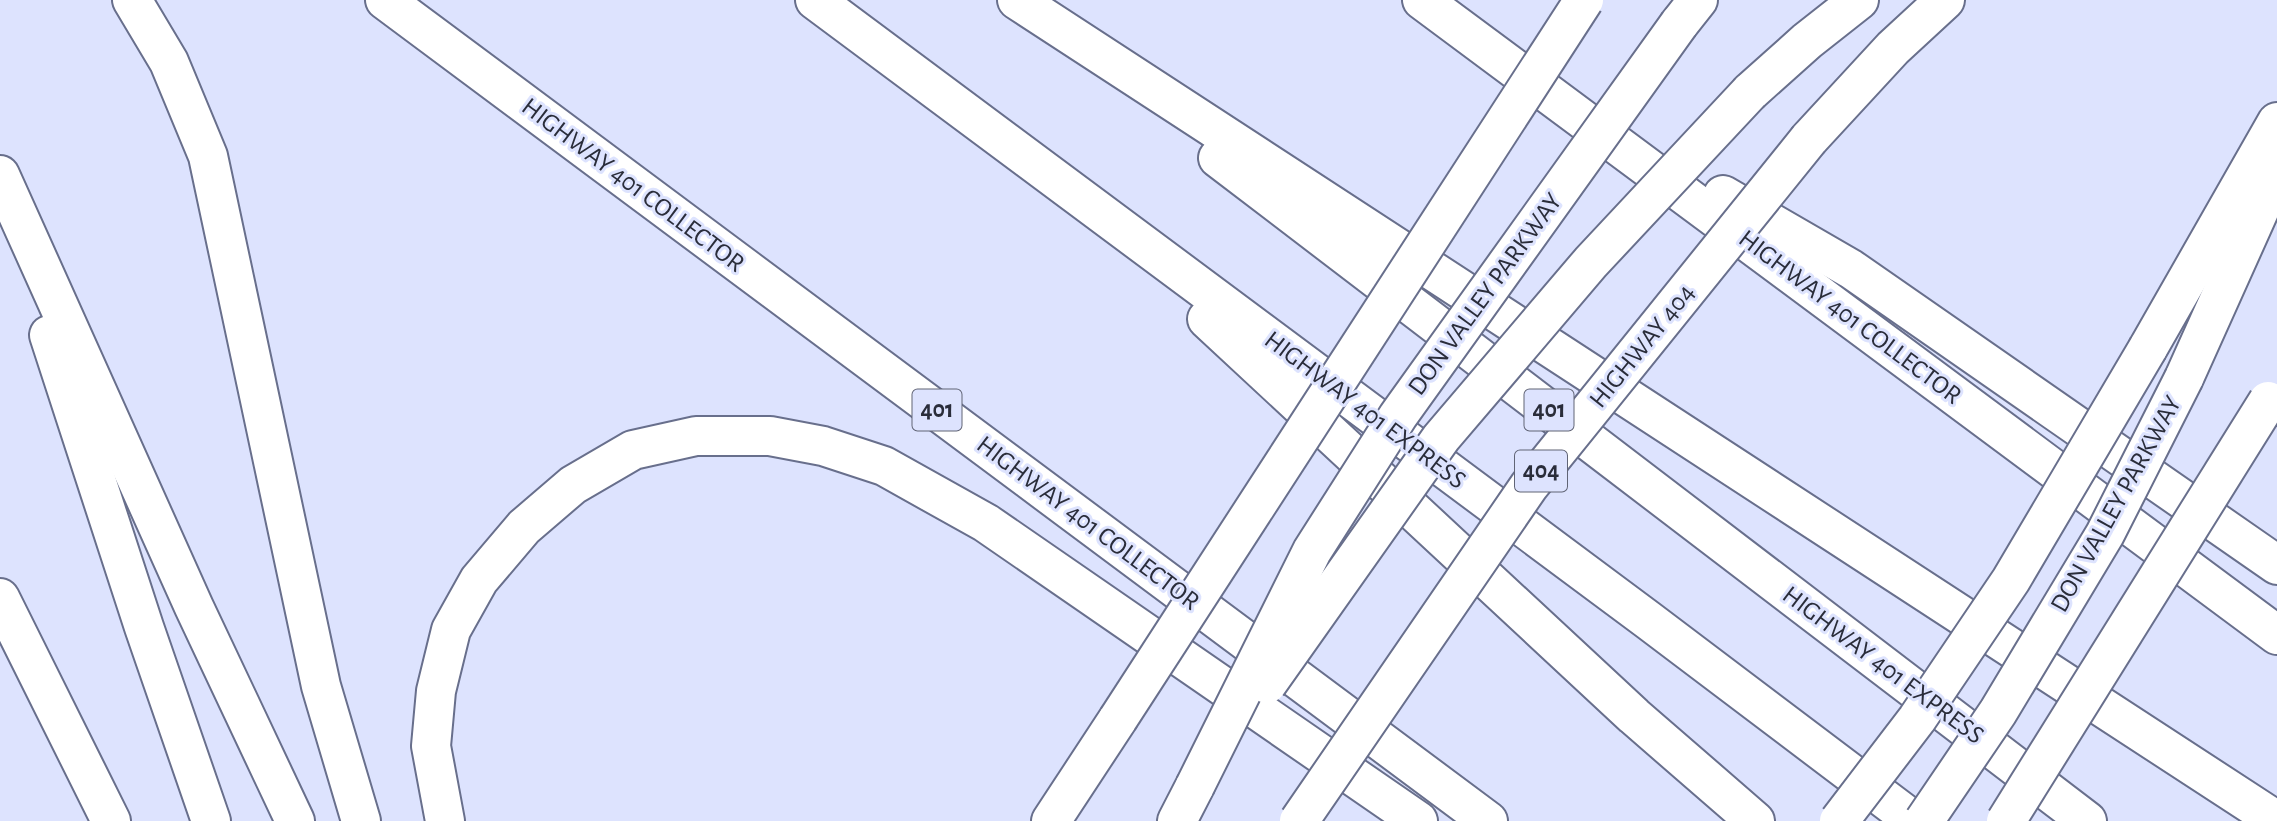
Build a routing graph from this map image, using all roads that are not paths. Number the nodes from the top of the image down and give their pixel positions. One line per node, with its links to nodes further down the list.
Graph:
1 (132, 0): 25 (highway)
2 (385, 0): 31 (highway, HIGHWAY 401 COLLECTOR / 401)
3 (815, 0): 16 (highway, HIGHWAY 401 EXPRESS)
4 (1010, 0): 37 (highway, HIGHWAY 401 EXPRESS / 401)
5 (1017, 0): 38 (highway)
6 (1422, 0): 11 (highway, HIGHWAY 401 COLLECTOR)
7 (1584, 0): 27 (highway, bridge)
8 (1859, 0): 21 (highway, bridge)
9 (1945, 0): 29 (highway, HIGHWAY 404 / 404, bridge)
10 (1688, 12): 21 (highway, DON VALLEY PARKWAY, bridge)
11 (1558, 100): 18 (highway); 20 (highway, HIGHWAY 401 COLLECTOR)
12 (2277, 122): 33 (highway, bridge)
13 (2277, 171): 35 (highway, DON VALLEY PARKWAY, bridge)
14 (0, 175): 24 (highway)
15 (0, 187): 23 (highway)
16 (1067, 189): 32 (highway); 34 (highway, HIGHWAY 401 EXPRESS)
17 (2272, 395): 36 (highway, bridge)
18 (2277, 565)
19 (0, 598): 22 (highway)
20 (2277, 635)
21 (1195, 786): 28 (highway)
22 (111, 821)
23 (211, 821)
24 (295, 821)
25 (361, 821)
26 (445, 821): 30 (highway)
27 (1051, 821)
28 (1177, 821)
29 (1299, 821)
30 (1418, 821)
31 (1488, 821)
32 (1755, 821)
33 (1839, 821)
34 (1914, 821)
35 (1924, 821)
36 (2006, 821)
37 (2087, 821)
38 (2277, 821)

